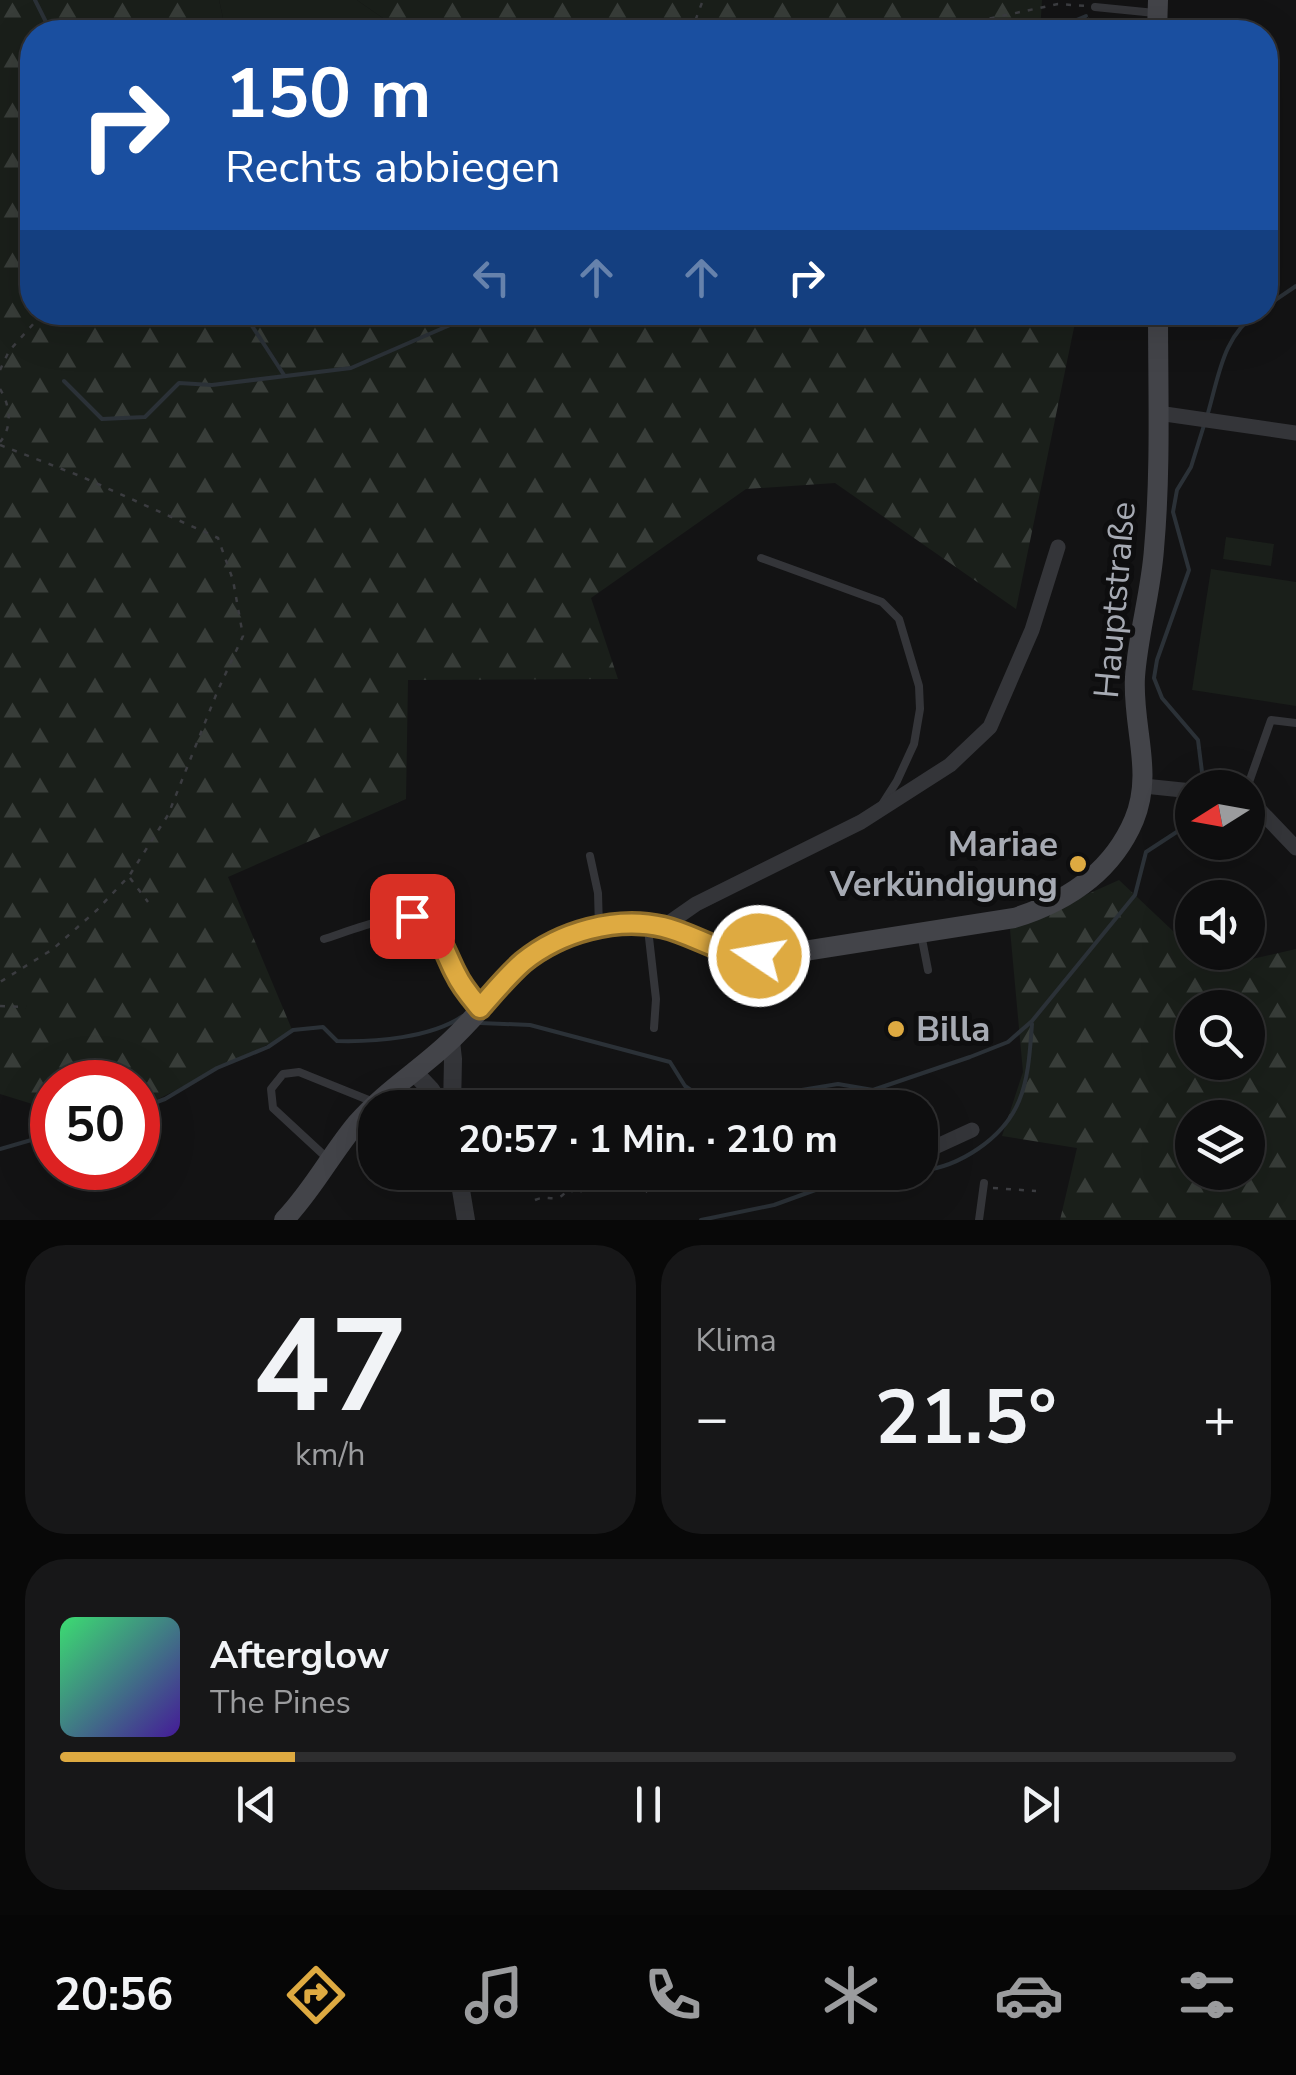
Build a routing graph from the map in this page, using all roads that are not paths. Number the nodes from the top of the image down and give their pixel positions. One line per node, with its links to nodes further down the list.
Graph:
1 (1095, 7): 2 (lane)
2 (1157, 15)
3 (1158, 325): 4 (main road, Hauptstraße)
4 (1158, 412): 5 (street); 10 (main road, Hauptstraße)
5 (1296, 432)
6 (1058, 547): 12 (street)
7 (761, 558): 12 (lane)
8 (1296, 723): 9 (lane)
9 (1253, 770)
10 (1144, 786): 11 (street); 18 (main road, Hauptstraße)
11 (1175, 789)
12 (878, 811): 16 (street)
13 (1265, 816): 14 (street)
14 (1296, 848)
15 (590, 856): 17 (lane)
16 (655, 926): 17 (main road, Hauptstraße); 18 (main road, Hauptstraße); 22 (lane)
17 (599, 928): 21 (main road, Hauptstraße)
18 (921, 934): 20 (lane)
19 (324, 939): 21 (lane)
20 (928, 970)
21 (474, 1016): 23 (main road, Hauptstraße)
22 (654, 1028)
23 (451, 1041): 24 (main road, Hauptstraße); 27 (street)
24 (414, 1072): 25 (main road, Hauptstraße); 26 (street)
25 (392, 1090)
26 (431, 1090)
27 (452, 1090)
28 (358, 1096): 32 (lane)
29 (358, 1123): 32 (main road, Hauptstraße)
30 (972, 1130): 31 (street)
31 (938, 1146)
32 (331, 1161): 35 (main road, Hauptstraße)
33 (983, 1185): 37 (lane)
34 (461, 1190): 36 (street)
35 (284, 1220)
36 (466, 1220)
37 (979, 1220)

